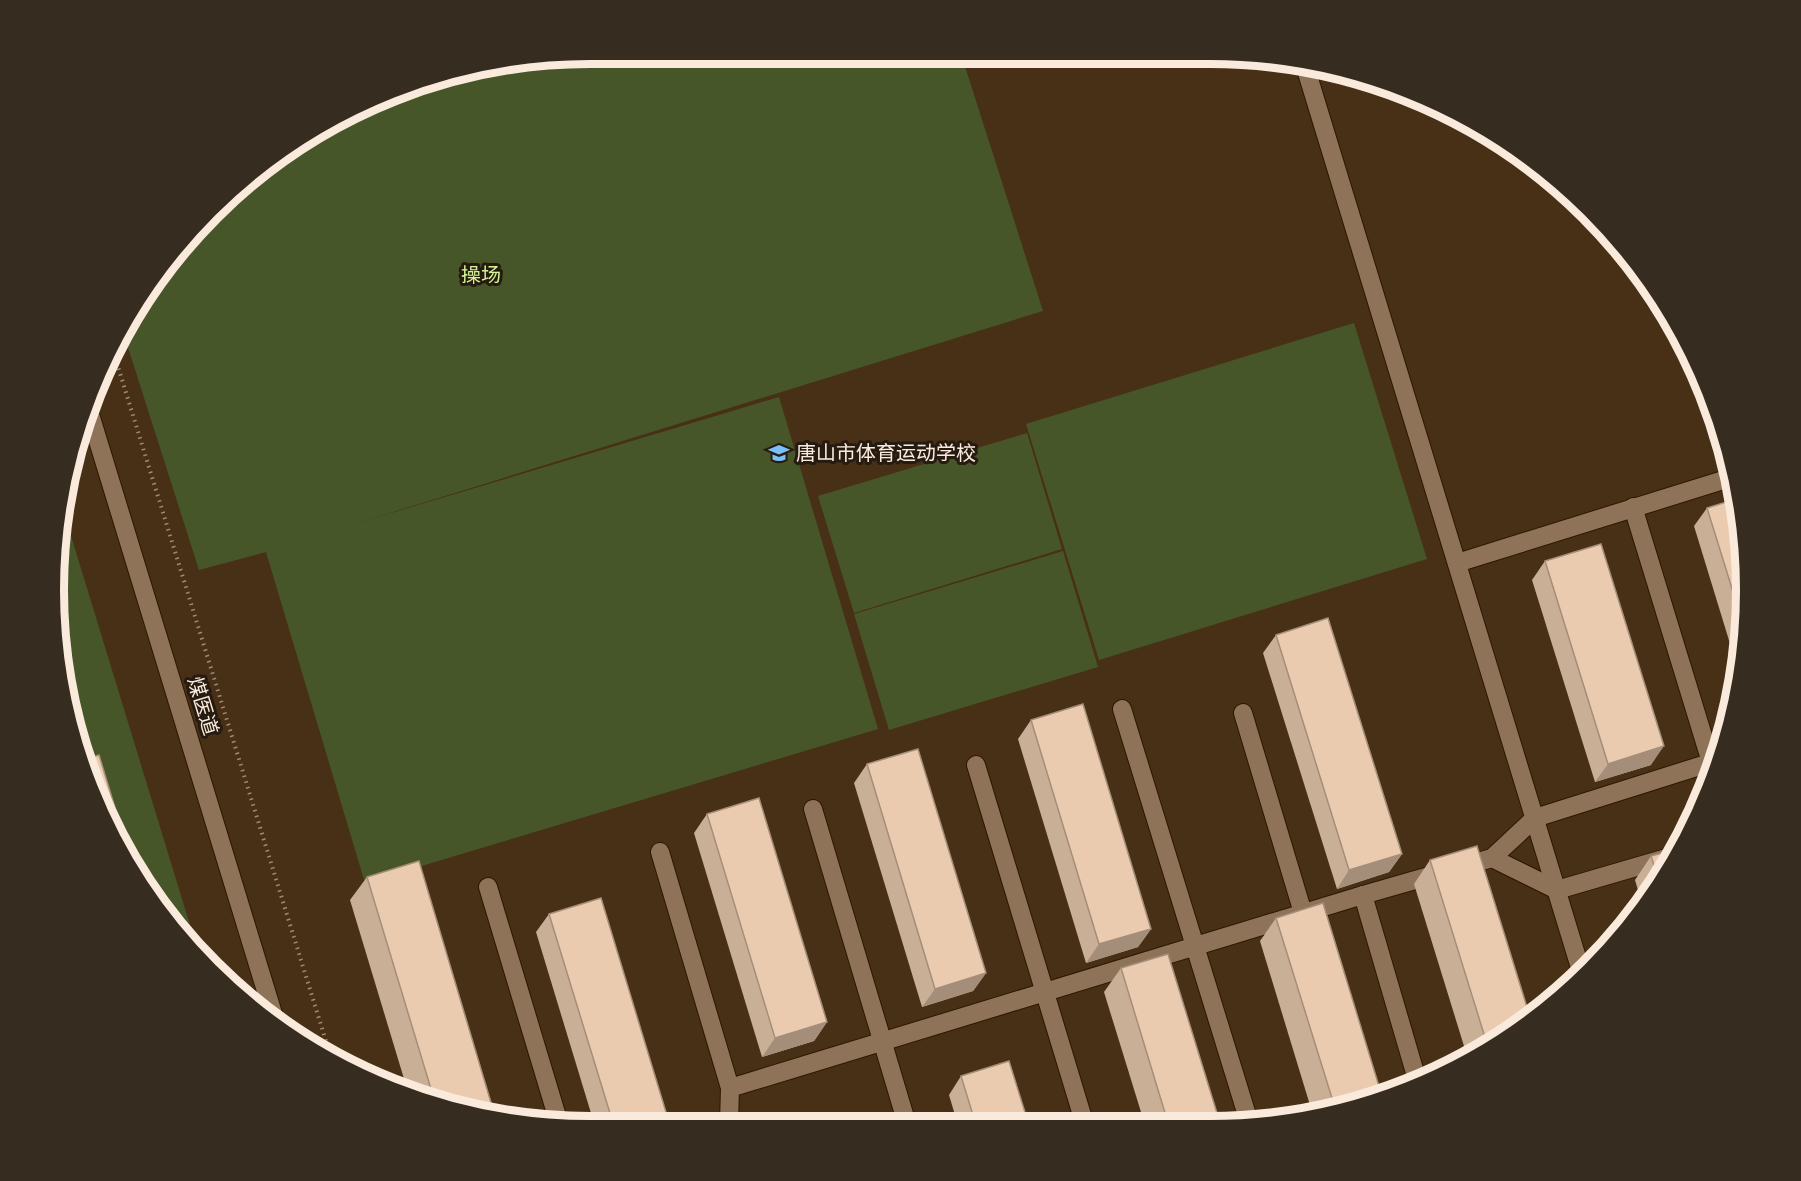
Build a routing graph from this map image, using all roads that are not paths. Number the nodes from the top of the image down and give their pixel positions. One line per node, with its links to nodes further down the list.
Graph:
1 (1307, 74): 5 (street)
2 (92, 421): 23 (street, 煤医道)
3 (1724, 480): 4 (street)
4 (1633, 507): 5 (street); 8 (street)
5 (1457, 563): 12 (street)
6 (1122, 709): 20 (street)
7 (1243, 713): 19 (street)
8 (1711, 753)
9 (976, 765): 22 (street)
10 (1706, 768): 12 (street)
11 (813, 809): 24 (street)
12 (1535, 818): 14 (street); 17 (street)
13 (660, 852): 26 (street)
14 (1492, 858): 17 (street); 18 (street)
15 (1663, 859): 17 (street)
16 (488, 887): 27 (street)
17 (1557, 890): 21 (street)
18 (1363, 895): 19 (street); 25 (street)
19 (1303, 913): 20 (street)
20 (1195, 946): 22 (street); 28 (street)
21 (1579, 965)
22 (1044, 992): 24 (street); 31 (street)
23 (265, 1003)
24 (882, 1041): 26 (street); 30 (street)
25 (1415, 1074)
26 (730, 1088): 29 (street)
27 (557, 1115)
28 (1247, 1115)
29 (729, 1116)
30 (905, 1116)
31 (1082, 1116)

